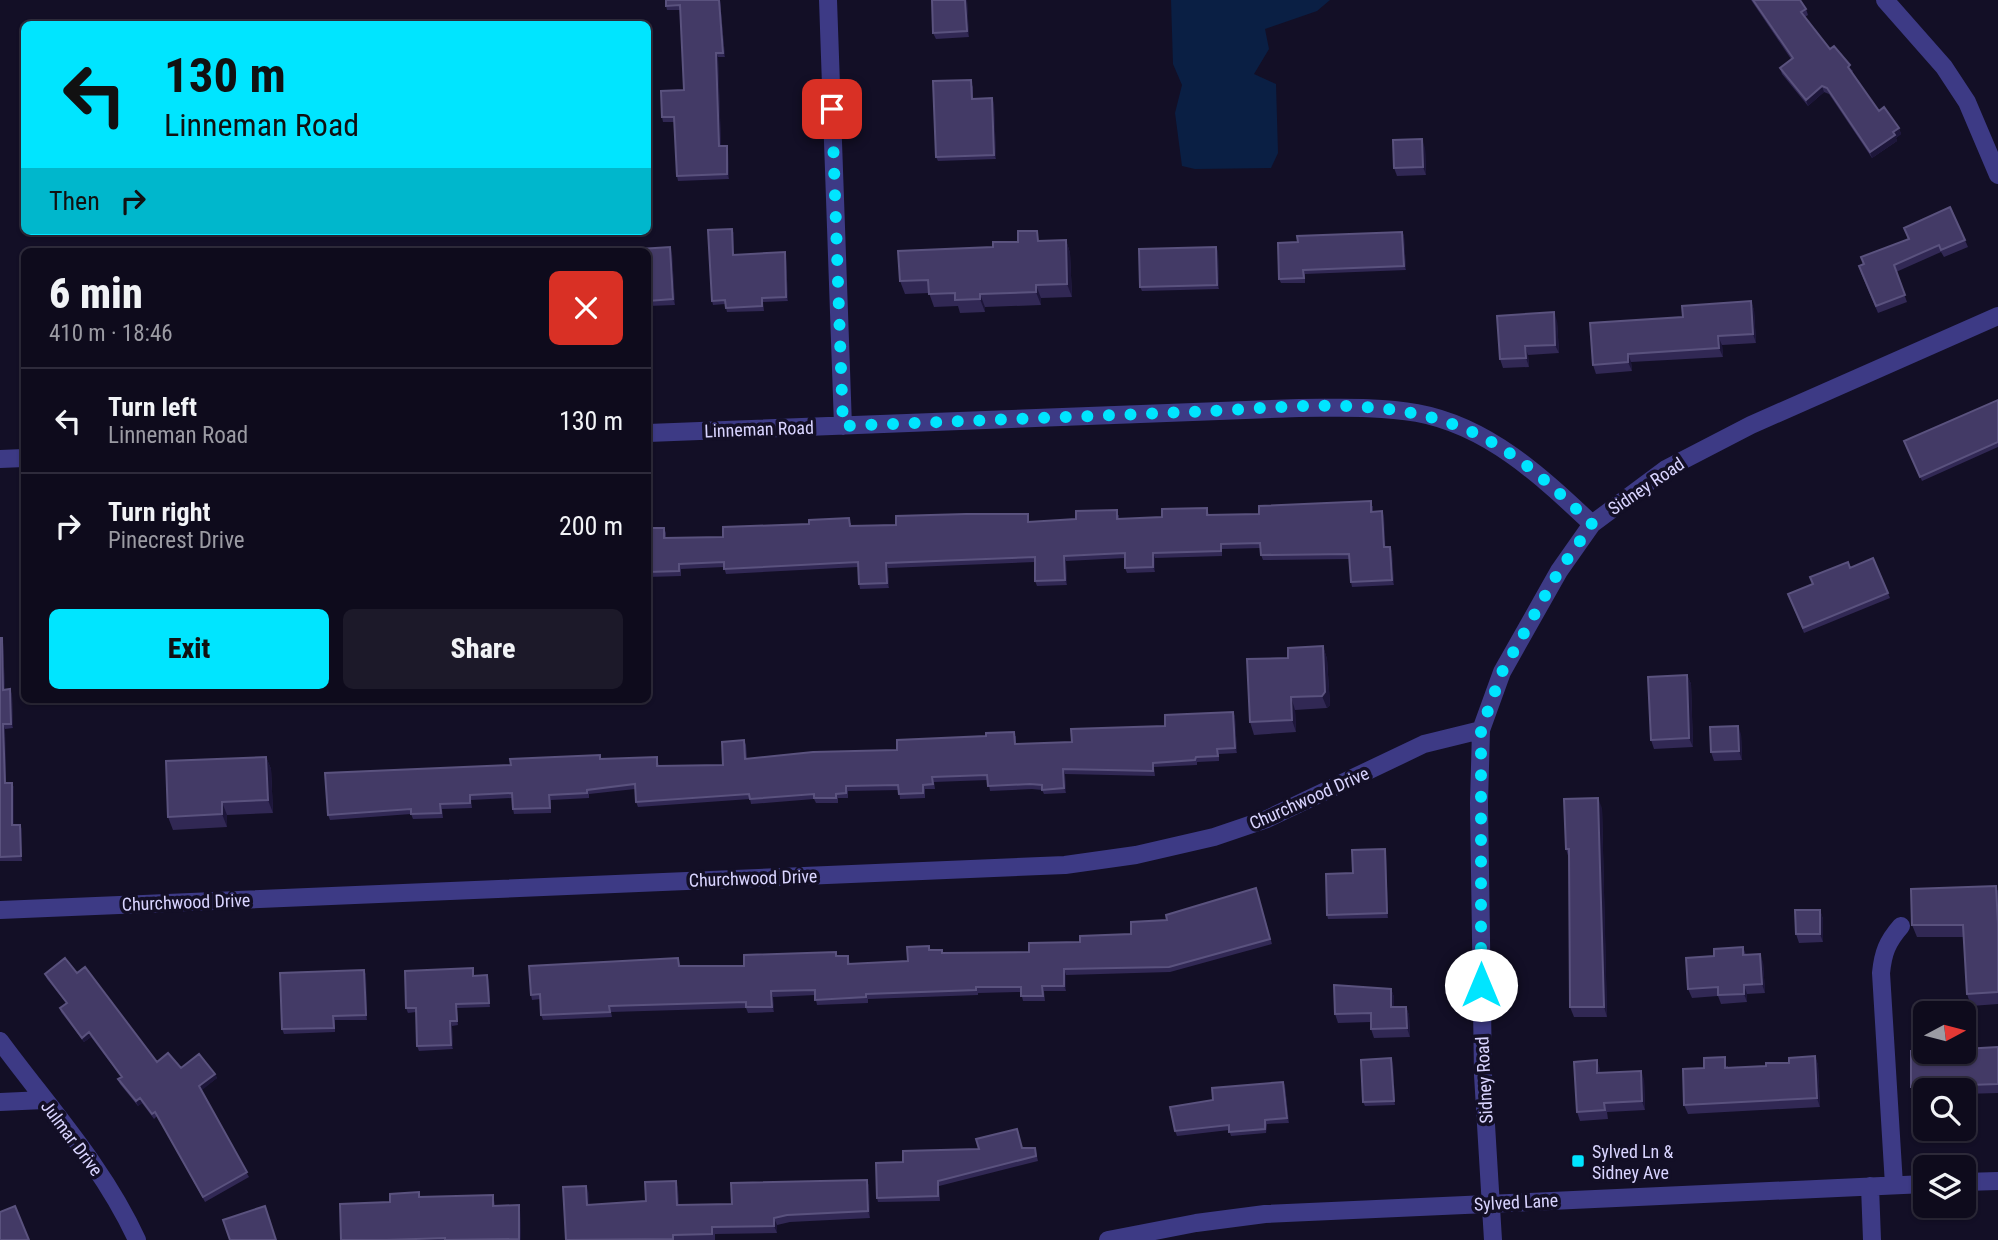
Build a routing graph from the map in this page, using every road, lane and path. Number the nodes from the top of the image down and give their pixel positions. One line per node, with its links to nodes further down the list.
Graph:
1 (828, 0): 5 (street)
2 (1885, 0): 3 (street)
3 (1998, 175)
4 (1998, 316): 9 (street, Sidney Road)
5 (843, 426): 6 (street, Linneman Road); 9 (street, Linneman Road)
6 (651, 433)
7 (21, 458): 8 (street)
8 (0, 459)
9 (1592, 524): 10 (street, Sidney Road)
10 (1481, 730): 11 (street, Churchwood Drive); 21 (street, Sidney Road)
11 (0, 910)
12 (1901, 926): 19 (street)
13 (0, 1041): 14 (street, Julmar Drive)
14 (44, 1100): 15 (street); 22 (street, Julmar Drive)
15 (0, 1102)
16 (1998, 1181): 17 (street)
17 (1976, 1182)
18 (1913, 1184): 19 (street, Sylved Lane)
19 (1894, 1185): 20 (street, Sylved Lane)
20 (1870, 1186): 21 (street, Sylved Lane); 25 (street)
21 (1491, 1203): 23 (street, Sylved Lane); 24 (street, Sidney Road)
22 (137, 1240)
23 (1108, 1240)
24 (1493, 1240)
25 (1872, 1240)

